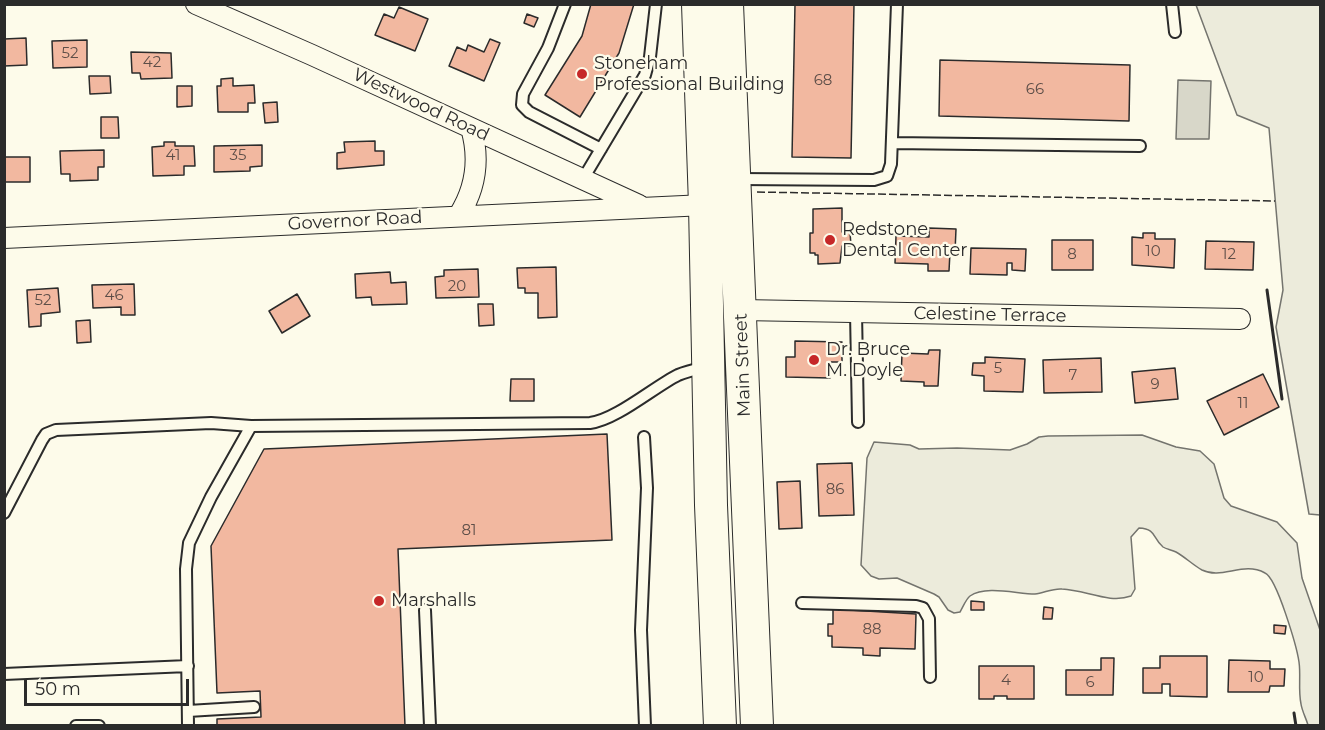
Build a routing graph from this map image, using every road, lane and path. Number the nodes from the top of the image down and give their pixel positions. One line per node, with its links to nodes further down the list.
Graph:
1 (196, 4): 9 (street, Westwood Road)
2 (565, 4): 12 (lane)
3 (657, 4): 12 (lane)
4 (698, 4): 15 (main road, Main Street)
5 (727, 4): 14 (main road, Main Street)
6 (897, 4): 10 (lane)
7 (1172, 4): 8 (lane)
8 (1175, 32)
9 (471, 128): 13 (street, Westwood Road); 17 (street)
10 (892, 143): 11 (lane); 14 (lane)
11 (1140, 146)
12 (601, 148): 13 (lane)
13 (583, 179): 16 (street, Westwood Road)
14 (735, 179): 19 (main road, Main Street)
15 (705, 205): 16 (street, Governor Road); 22 (main road, Main Street)
16 (644, 207): 17 (street, Governor Road)
17 (459, 215): 18 (street, Governor Road)
18 (4, 238)
19 (741, 310): 20 (street, Celestine Terrace); 40 (main road, Main Street)
20 (856, 312): 21 (street, Celestine Terrace); 23 (lane)
21 (1240, 319)
22 (709, 366): 24 (lane); 39 (main road, Main Street)
23 (858, 422)
24 (251, 426): 26 (lane); 29 (lane)
25 (644, 437): 38 (lane)
26 (4, 513)
27 (802, 603): 31 (lane)
28 (424, 610): 37 (lane)
29 (188, 666): 30 (lane); 33 (lane)
30 (4, 674)
31 (930, 677)
32 (254, 707): 33 (lane)
33 (188, 711): 36 (lane)
34 (76, 726): 35 (lane)
35 (99, 726)
36 (188, 726)
37 (430, 726)
38 (645, 726)
39 (720, 726)
40 (757, 726)

